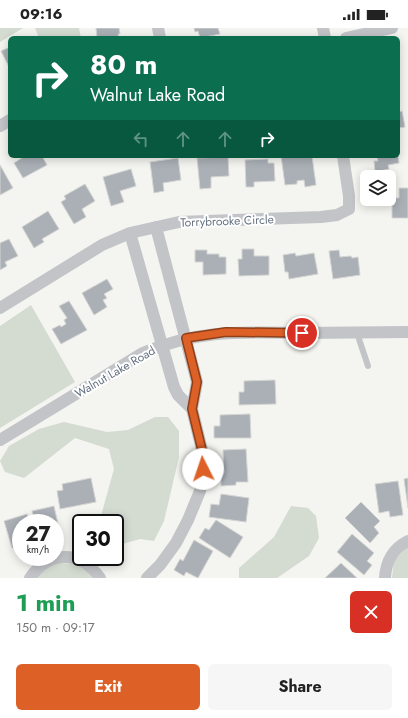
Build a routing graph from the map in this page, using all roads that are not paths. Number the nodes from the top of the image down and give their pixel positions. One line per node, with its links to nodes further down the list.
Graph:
1 (392, 28): 2 (street)
2 (355, 36)
3 (343, 158): 4 (street, Torrybrooke Circle)
4 (156, 227): 5 (street, Torrybrooke Circle); 9 (street)
5 (130, 234): 6 (street, Torrybrooke Circle); 10 (street)
6 (0, 308)
7 (408, 332): 8 (street, Walnut Lake Road)
8 (357, 333): 9 (street, Walnut Lake Road); 11 (lane)
9 (186, 338): 10 (street, Walnut Lake Road); 12 (street)
10 (163, 345): 12 (street); 13 (street, Walnut Lake Road)
11 (368, 366)
12 (192, 409): 17 (street)
13 (0, 440)
14 (408, 541): 18 (street)
15 (30, 578): 16 (street)
16 (100, 578)
17 (148, 578)
18 (385, 578)

